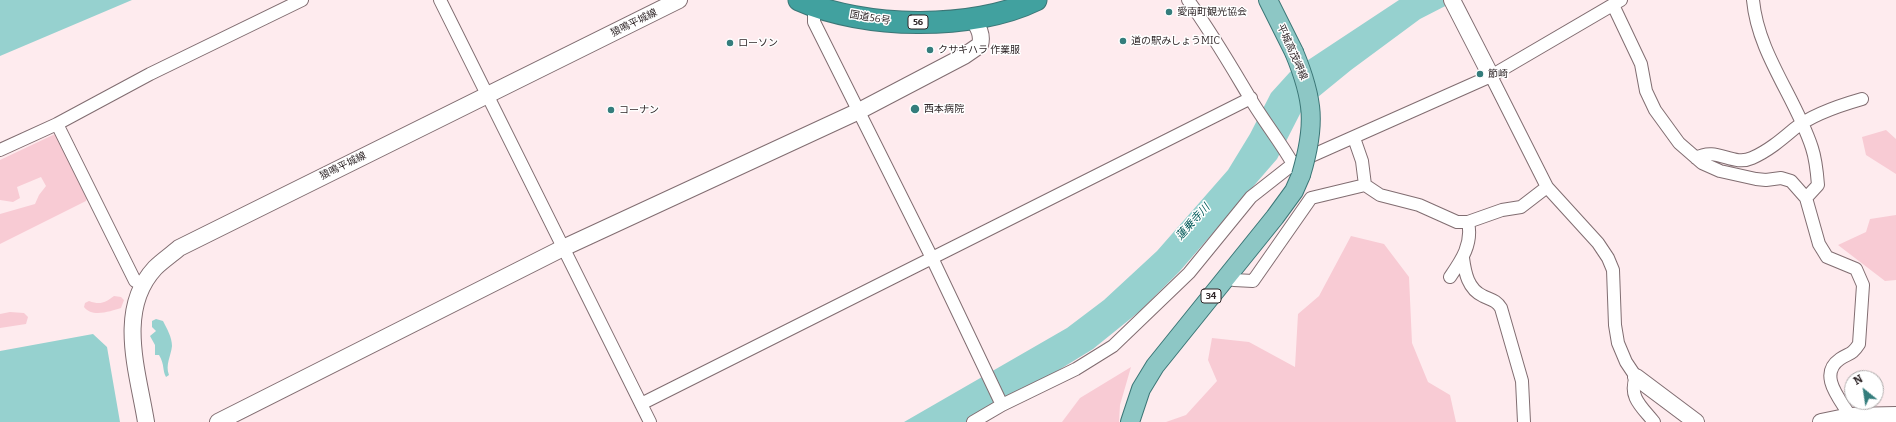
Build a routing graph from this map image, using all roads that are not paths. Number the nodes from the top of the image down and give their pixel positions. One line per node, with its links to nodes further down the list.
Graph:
1 (302, 0): 17 (street)
2 (440, 0): 13 (street)
3 (679, 0): 13 (street, 猿鳴平城線)
4 (1036, 0): 11 (highway, 国道56号 / 56)
5 (1188, 0): 15 (street)
6 (1268, 0): 22 (main road, 平城高茂岬線 / 34, bridge)
7 (1753, 0): 18 (street)
8 (1453, 1): 12 (street)
9 (1617, 2): 12 (street); 21 (street)
10 (806, 3): 11 (highway, 国道56号 / 56); 16 (street)
11 (972, 18): 16 (street)
12 (1490, 76): 19 (street); 24 (street)
13 (488, 94): 27 (street); 32 (street, 猿鳴平城線)
14 (1862, 99): 18 (street)
15 (1252, 101): 22 (street); 28 (street)
16 (859, 111): 27 (street); 28 (street)
17 (57, 124): 20 (street); 32 (street)
18 (1802, 124): 21 (street); 25 (street)
19 (1354, 138): 22 (street); 23 (street)
20 (0, 150)
21 (1696, 158): 25 (street)
22 (1297, 170): 34 (street); 42 (main road, 34)
23 (1365, 185): 26 (street); 31 (street)
24 (1548, 187): 26 (street); 33 (street)
25 (1806, 198): 37 (street)
26 (1468, 222): 29 (street)
27 (563, 248): 35 (street); 39 (street)
28 (932, 258): 34 (street); 35 (street)
29 (1463, 258): 30 (street); 43 (street)
30 (1450, 278)
31 (1234, 280)
32 (143, 285): 38 (street, 猿鳴平城線)
33 (1636, 377): 44 (street); 45 (street)
34 (1001, 402): 41 (street)
35 (641, 404): 40 (street)
36 (1896, 415): 37 (street)
37 (1847, 419): 46 (street)
38 (146, 422)
39 (218, 422)
40 (650, 422)
41 (973, 422)
42 (1130, 422)
43 (1524, 422)
44 (1654, 422)
45 (1696, 422)
46 (1821, 422)

